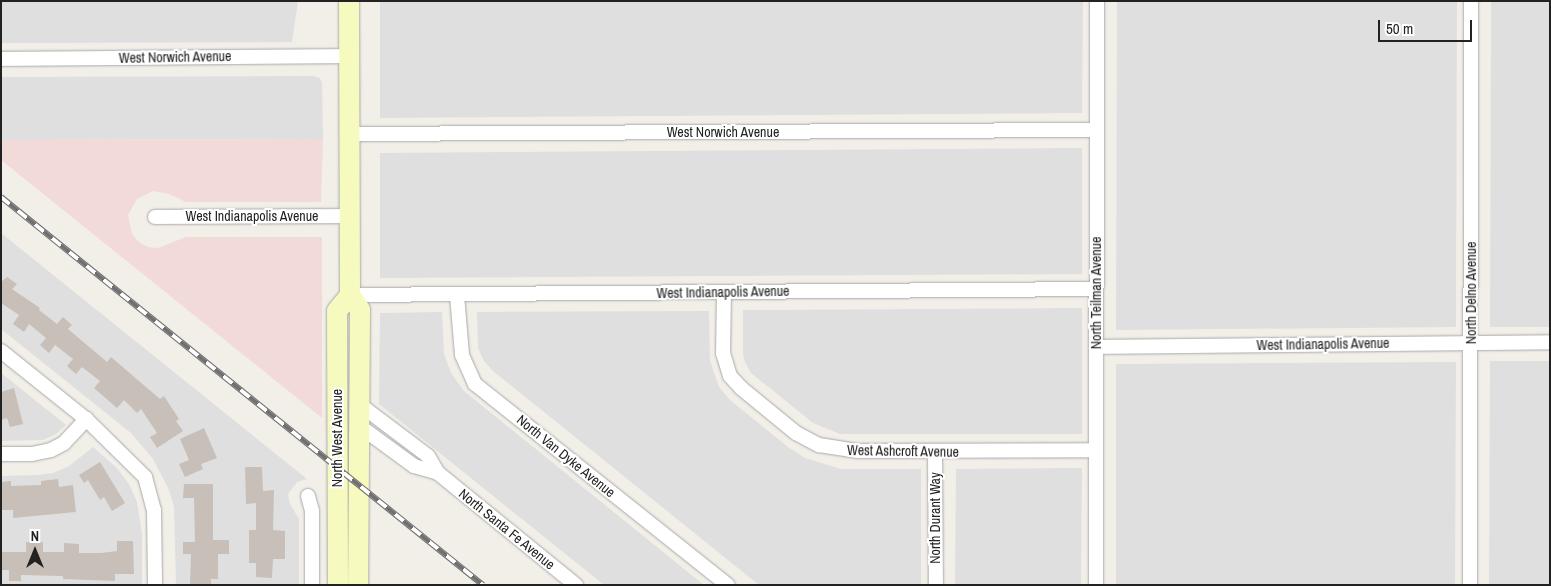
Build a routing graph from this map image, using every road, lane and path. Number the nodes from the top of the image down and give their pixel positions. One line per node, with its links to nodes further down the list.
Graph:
1 (349, 1): 4 (main road, North West Avenue)
2 (1097, 1): 6 (street, North Teilman Avenue)
3 (1471, 1): 14 (street, North Delno Avenue)
4 (348, 56): 5 (street, West Norwich Avenue); 7 (main road, North West Avenue)
5 (1, 59)
6 (1097, 130): 7 (street, West Norwich Avenue); 10 (street, North Teilman Avenue)
7 (349, 134): 8 (main road, North West Avenue)
8 (349, 216): 9 (street, West Indianapolis Avenue); 12 (main road, North West Avenue)
9 (155, 217)
10 (1096, 289): 11 (street, West Indianapolis Avenue); 16 (street, North Teilman Avenue)
11 (724, 292): 13 (street, West Indianapolis Avenue); 23 (street, West Ashcroft Avenue)
12 (350, 295): 13 (street, West Indianapolis Avenue); 18 (main road, North West Avenue); 19 (main road, North West Avenue)
13 (456, 295): 32 (street, North Van Dyke Avenue)
14 (1471, 342): 15 (street, West Indianapolis Avenue); 16 (street, West Indianapolis Avenue); 35 (street, North Delno Avenue)
15 (1550, 342)
16 (1096, 347): 22 (street, North Teilman Avenue)
17 (1, 351): 20 (street)
18 (337, 364): 21 (main road); 29 (main road, North West Avenue)
19 (359, 404): 21 (main road, North West Avenue); 25 (street, North Santa Fe Avenue)
20 (86, 419): 24 (street); 27 (street)
21 (358, 425): 25 (street, North Santa Fe Avenue); 30 (main road, North West Avenue)
22 (1096, 450): 23 (street, West Ashcroft Avenue); 34 (street, North Teilman Avenue)
23 (935, 452): 33 (street, North Durant Way)
24 (1, 454)
25 (438, 472): 31 (street, North Santa Fe Avenue)
26 (308, 496): 28 (street)
27 (155, 585)
28 (312, 585)
29 (338, 585)
30 (358, 585)
31 (576, 585)
32 (728, 585)
33 (936, 585)
34 (1096, 585)
35 (1470, 585)

